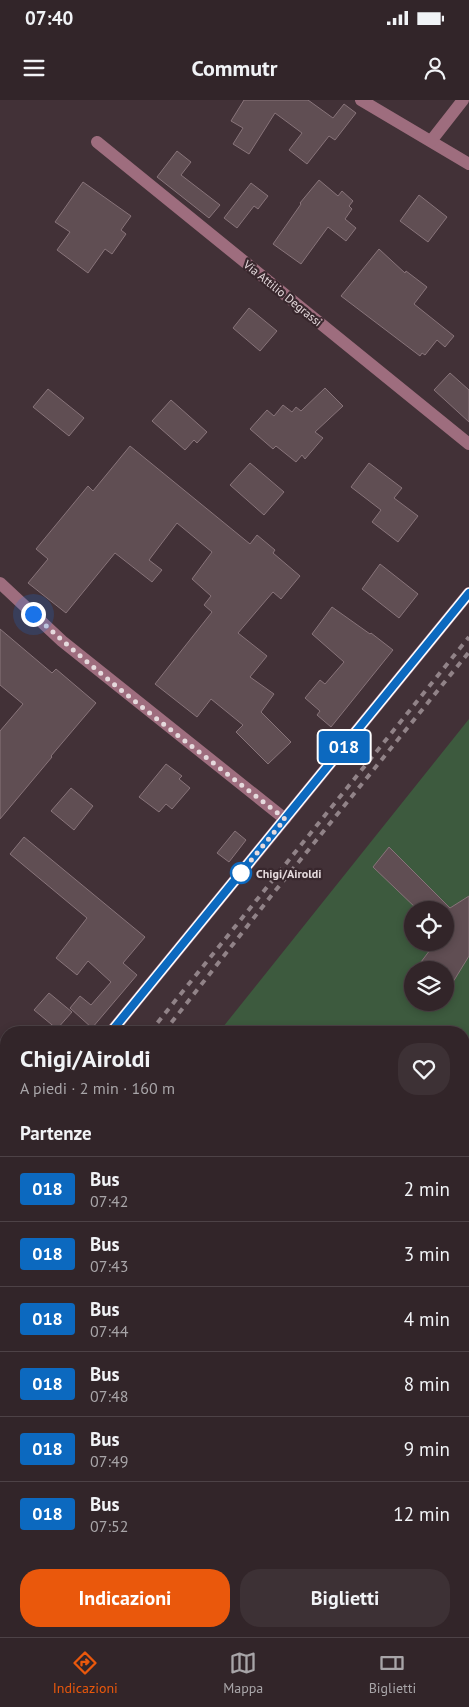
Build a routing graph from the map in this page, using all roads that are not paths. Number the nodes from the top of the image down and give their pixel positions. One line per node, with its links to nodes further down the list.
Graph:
1 (361, 100): 3 (street)
2 (463, 100): 3 (street)
3 (431, 141): 5 (street)
4 (96, 142): 6 (street, Via Attilio Degrassi)
5 (469, 164)
6 (469, 444)
7 (0, 583): 9 (street)
8 (469, 593): 9 (street)
9 (285, 819): 10 (street)
10 (116, 1026)

